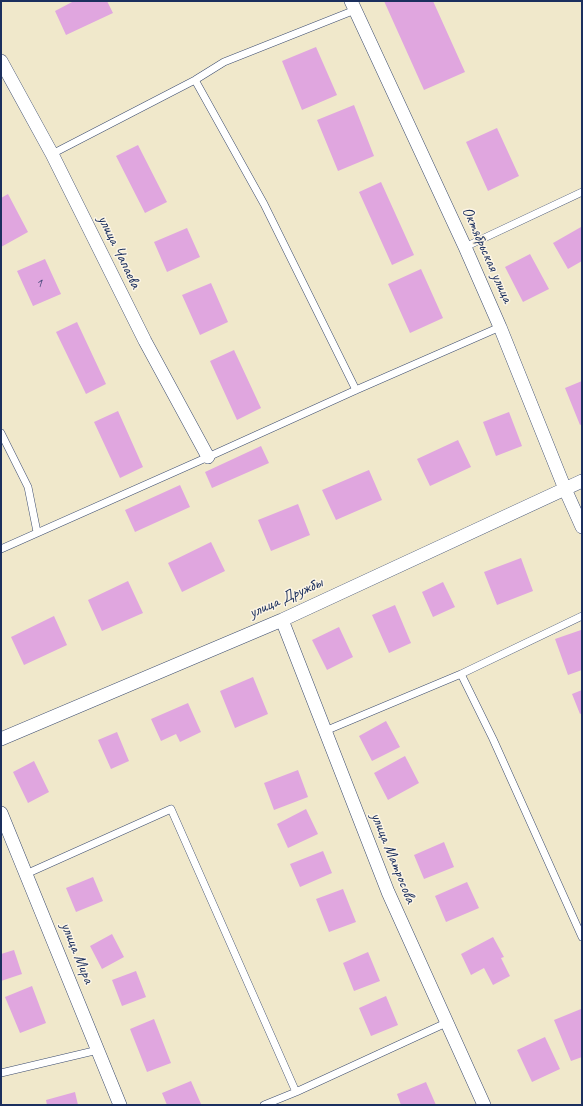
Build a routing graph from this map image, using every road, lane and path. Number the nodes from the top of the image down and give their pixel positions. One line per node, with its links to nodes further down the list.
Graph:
1 (352, 5): 3 (lane); 6 (street, Октябрьская улица)
2 (1, 61): 4 (street, улица Чапаева)
3 (195, 80): 4 (lane); 8 (lane)
4 (52, 154): 10 (street, улица Чапаева)
5 (582, 192): 6 (lane)
6 (465, 247): 7 (street, Октябрьская улица)
7 (500, 326): 8 (lane); 12 (street, Октябрьская улица)
8 (356, 390): 10 (lane)
9 (1, 433): 14 (lane)
10 (208, 457): 14 (lane)
11 (582, 481): 12 (street, улица Дружбы)
12 (565, 489): 13 (street, Октябрьская улица); 17 (street, улица Дружбы)
13 (582, 527)
14 (38, 532): 15 (lane)
15 (1, 549)
16 (582, 616): 18 (lane)
17 (282, 620): 19 (street, улица Матросова); 20 (street, улица Дружбы)
18 (461, 674): 19 (lane); 23 (lane)
19 (325, 732): 24 (street, улица Матросова)
20 (1, 739)
21 (1, 813): 22 (street, улица Мира)
22 (26, 874): 25 (street, улица Мира); 27 (lane)
23 (582, 937)
24 (446, 1023): 27 (lane); 30 (street, улица Матросова)
25 (98, 1050): 26 (lane); 28 (street, улица Мира)
26 (1, 1073)
27 (296, 1092): 29 (lane)
28 (120, 1105)
29 (264, 1105)
30 (484, 1105)

